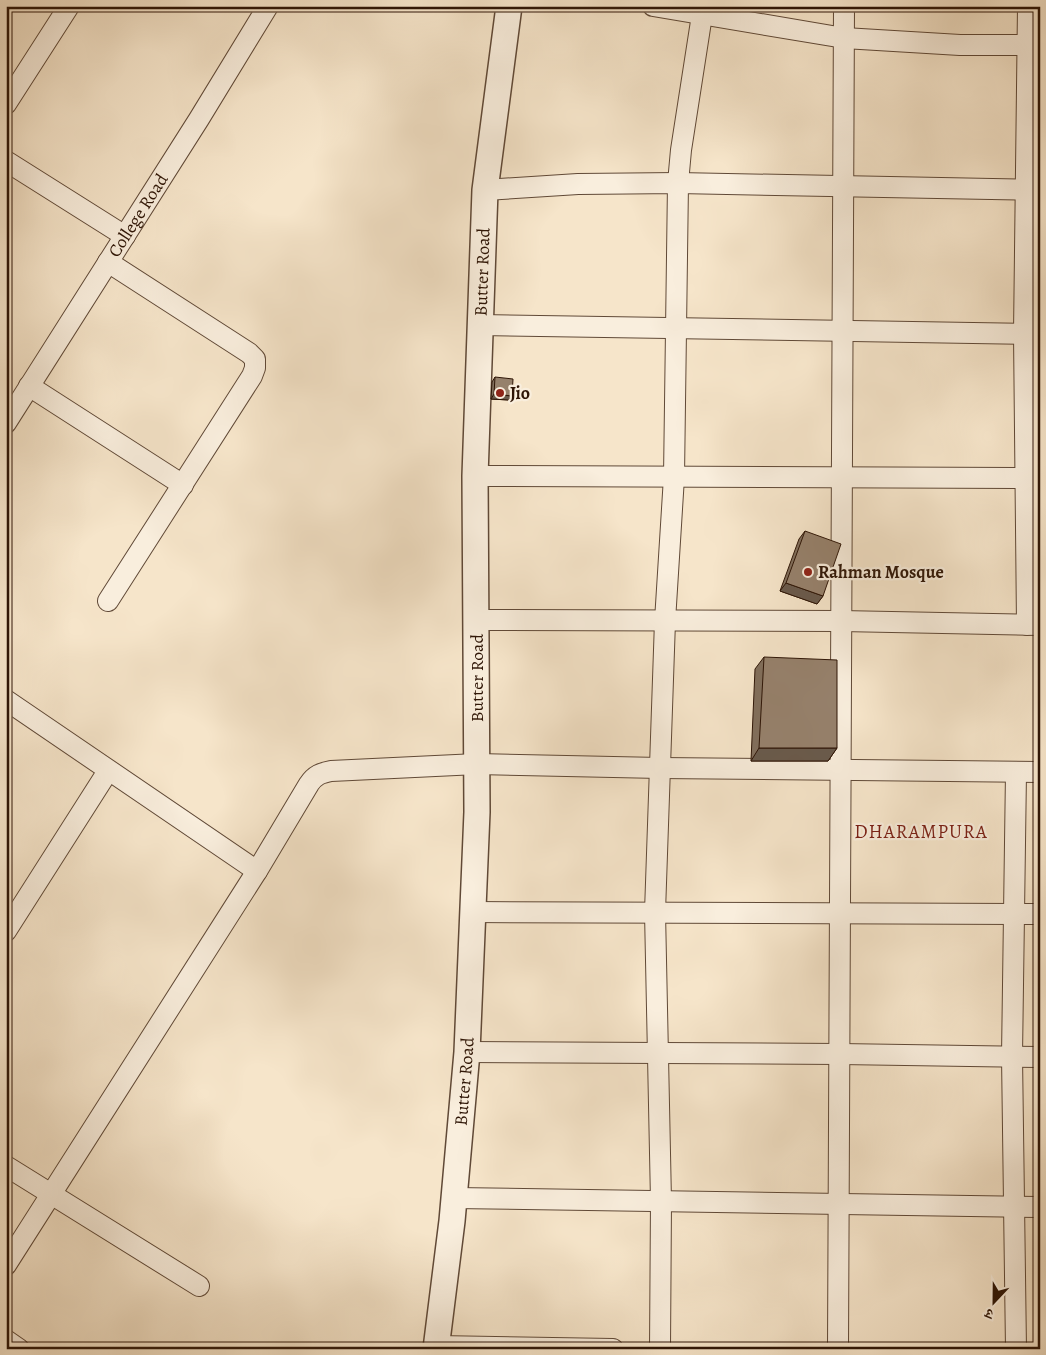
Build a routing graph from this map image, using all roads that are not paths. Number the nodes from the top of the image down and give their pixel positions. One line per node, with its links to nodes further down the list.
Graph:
1 (69, 6): 10 (street)
2 (268, 6): 16 (street, College Road)
3 (509, 6): 14 (street, Butter Road)
4 (653, 6): 7 (street)
5 (844, 6): 8 (street)
6 (1028, 6): 9 (street)
7 (702, 15): 8 (street); 12 (street)
8 (844, 38): 9 (street); 13 (street)
9 (1034, 45): 15 (street)
10 (6, 104)
11 (6, 162): 16 (street)
12 (678, 183): 13 (street); 14 (street); 19 (street)
13 (843, 186): 15 (street); 20 (street)
14 (485, 190): 18 (street, Butter Road)
15 (1033, 190): 21 (street)
16 (125, 236): 17 (street, College Road)
17 (108, 262): 22 (street, College Road); 28 (street)
18 (480, 325): 19 (street); 24 (street, Butter Road)
19 (676, 329): 20 (street); 25 (street)
20 (843, 332): 21 (street); 26 (street)
21 (1032, 334): 27 (street)
22 (30, 386): 23 (street, College Road); 28 (street)
23 (6, 423)
24 (475, 476): 25 (street); 30 (street, Butter Road)
25 (674, 477): 26 (street); 31 (street)
26 (842, 478): 27 (street); 32 (street)
27 (1032, 478): 33 (street)
28 (183, 485): 29 (street)
29 (108, 600)
30 (476, 620): 31 (street); 35 (street, Butter Road)
31 (665, 621): 32 (street); 36 (street)
32 (841, 621): 33 (street); 37 (street)
33 (1033, 625)
34 (6, 700): 38 (street)
35 (477, 764): 36 (street); 41 (street); 42 (street, Butter Road)
36 (660, 768): 37 (street); 43 (street)
37 (841, 770): 39 (street); 44 (street)
38 (108, 771): 41 (street); 47 (street)
39 (1016, 772): 40 (street); 45 (street)
40 (1040, 772)
41 (257, 871): 54 (street)
42 (472, 912): 43 (street); 48 (street, Butter Road)
43 (655, 912): 44 (street); 49 (street)
44 (840, 912): 45 (street); 50 (street)
45 (1015, 913): 46 (street); 51 (street)
46 (1040, 914)
47 (6, 931)
48 (467, 1052): 49 (street); 55 (street, Butter Road)
49 (658, 1053): 50 (street); 56 (street)
50 (840, 1054): 51 (street); 57 (street)
51 (1012, 1056): 52 (street); 58 (street)
52 (1040, 1057)
53 (6, 1166): 54 (street)
54 (51, 1195): 60 (street); 61 (street)
55 (454, 1198): 56 (street); 63 (street, Butter Road)
56 (660, 1201): 57 (street); 66 (street)
57 (839, 1203): 58 (street); 67 (street)
58 (1014, 1206): 59 (street); 68 (street)
59 (1040, 1207)
60 (6, 1265)
61 (199, 1286)
62 (6, 1340): 64 (street)
63 (436, 1347): 65 (street)
64 (19, 1349)
65 (613, 1349)
66 (660, 1349)
67 (838, 1349)
68 (1016, 1349)

